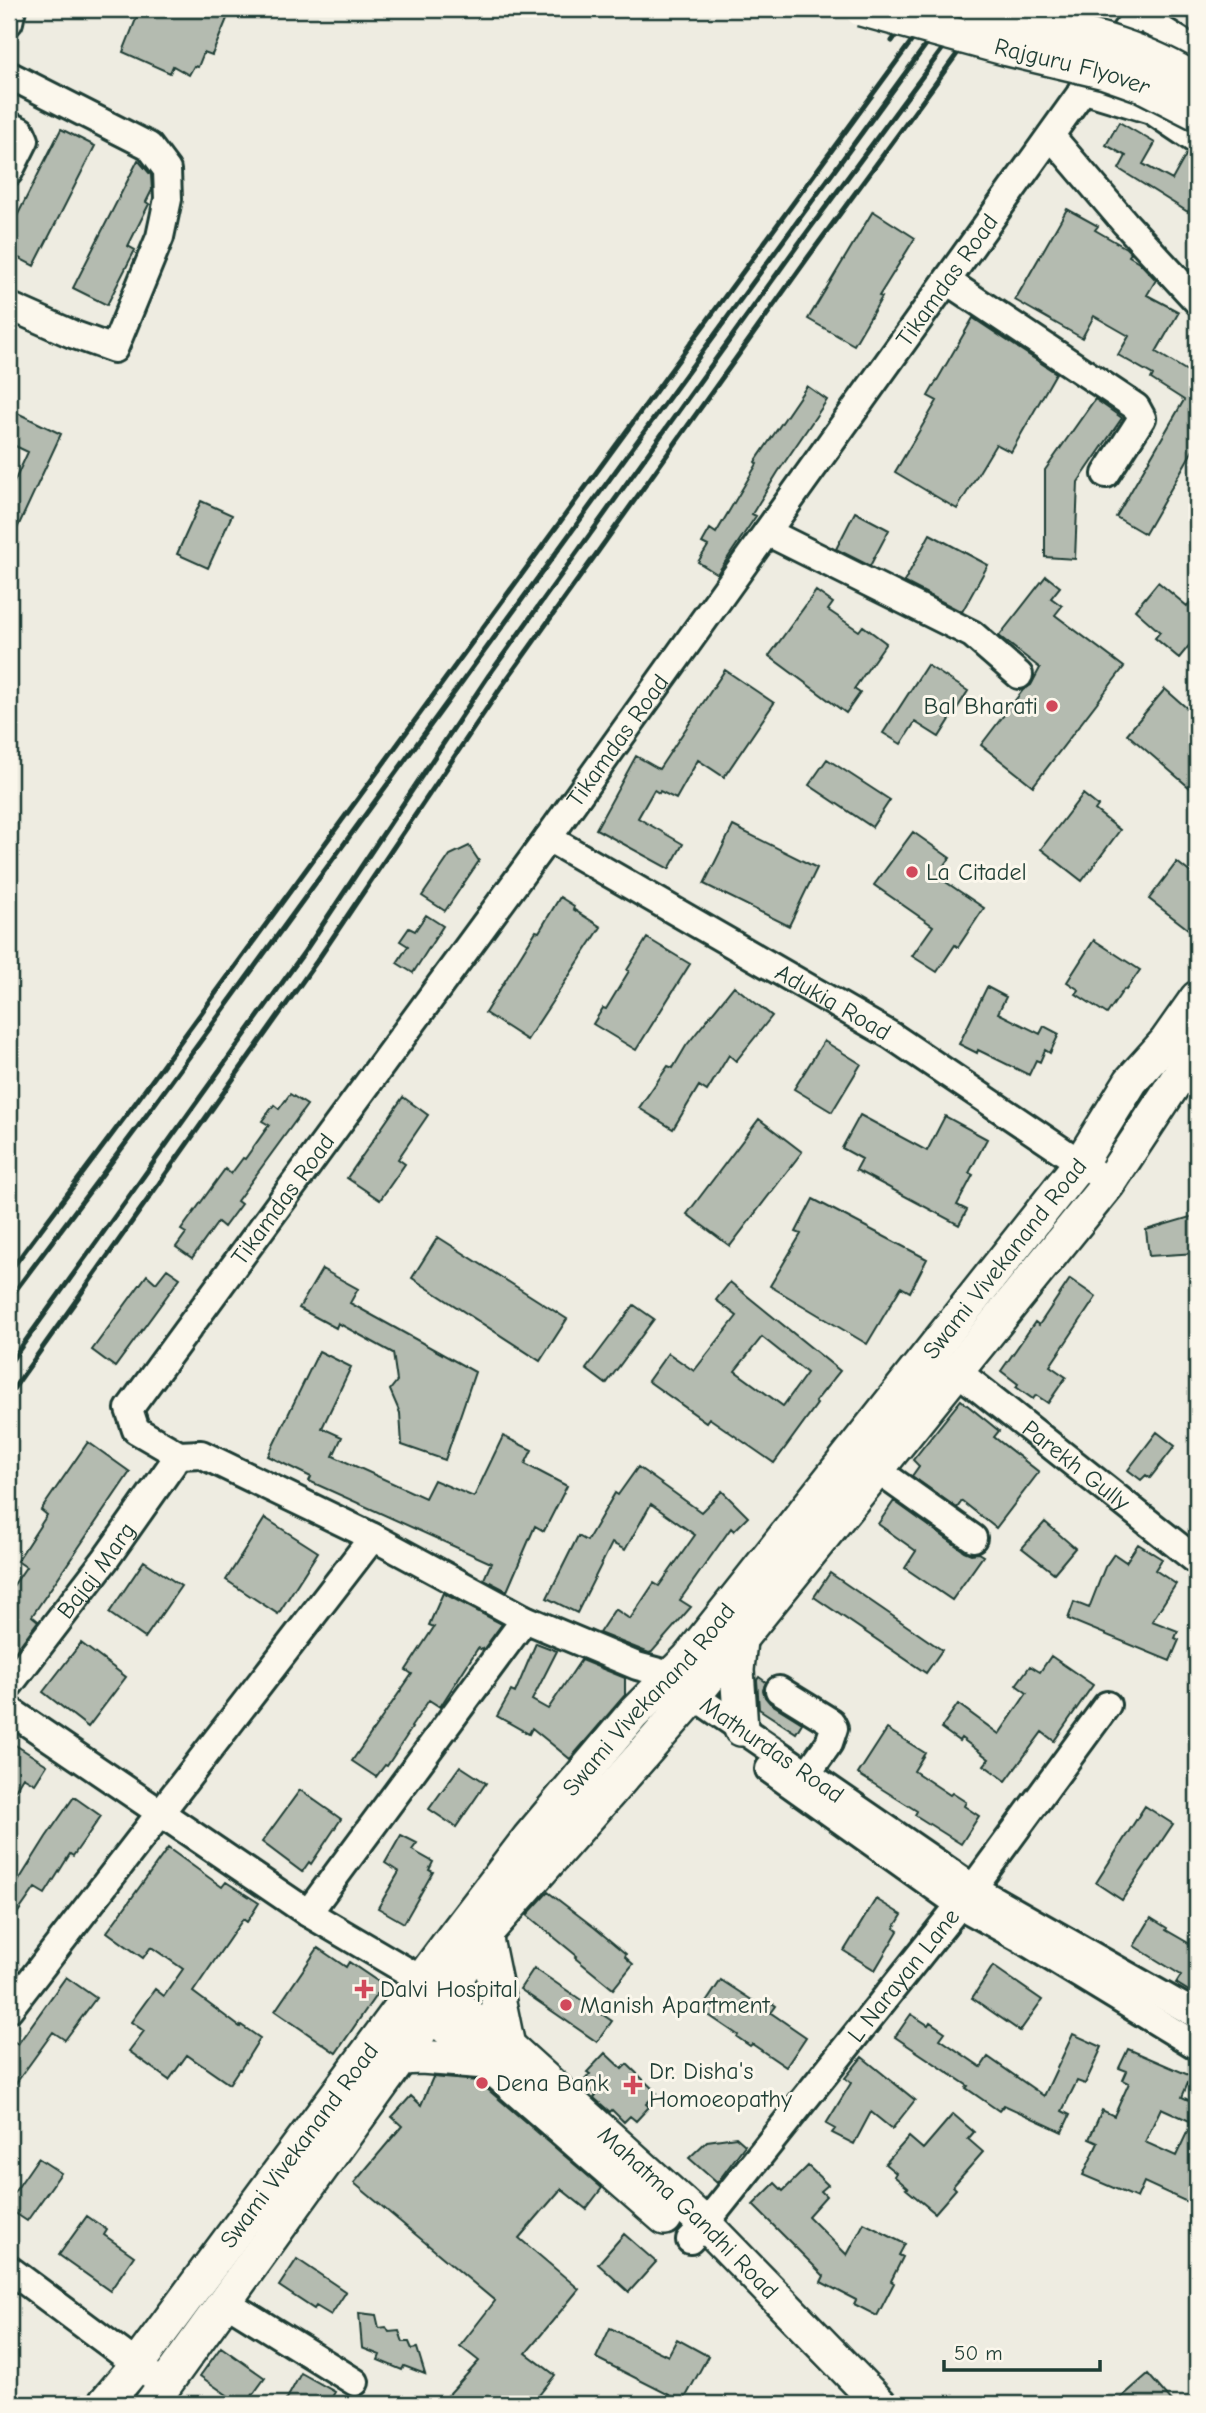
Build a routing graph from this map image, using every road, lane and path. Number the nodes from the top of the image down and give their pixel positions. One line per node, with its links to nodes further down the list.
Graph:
1 (12, 9): 5 (street)
2 (861, 9): 10 (main road, Rajguru Flyover, bridge)
3 (977, 9): 8 (main road, Rajguru Flyover, bridge)
4 (1139, 11): 6 (street); 9 (street, Tikamdas Road)
5 (9, 22)
6 (1197, 52)
7 (9, 75): 17 (street)
8 (1197, 82)
9 (1082, 89): 12 (street, Tikamdas Road); 13 (street)
10 (1197, 113)
11 (9, 125): 14 (street)
12 (1051, 136): 15 (street, Tikamdas Road); 16 (street)
13 (1197, 141)
14 (9, 172)
15 (947, 281): 18 (street); 19 (street, Tikamdas Road)
16 (1197, 301)
17 (9, 306)
18 (1106, 474)
19 (767, 532): 20 (street); 21 (street, Tikamdas Road)
20 (1018, 674)
21 (548, 838): 24 (street, Adukia Road); 27 (street, Tikamdas Road)
22 (1197, 998): 23 (main road, Swami Vivekanand Road)
23 (1187, 1056): 24 (main road, Swami Vivekanand Road); 25 (main road, Swami Vivekanand Road)
24 (1081, 1162): 25 (street, Adukia Road); 36 (main road, Swami Vivekanand Road)
25 (1108, 1184): 26 (main road, Swami Vivekanand Road)
26 (957, 1371): 28 (main road, Swami Vivekanand Road); 31 (street, Parekh Gully)
27 (179, 1454): 29 (street); 34 (street, Bajaj Marg)
28 (877, 1470): 30 (street); 33 (main road, Swami Vivekanand Road)
29 (373, 1537): 32 (street); 41 (street)
30 (973, 1538)
31 (1197, 1561)
32 (525, 1619): 36 (street); 43 (street)
33 (740, 1640): 36 (main road, Swami Vivekanand Road); 39 (main road)
34 (9, 1685)
35 (779, 1690): 40 (street)
36 (676, 1693): 39 (street, Mathurdas Road); 42 (street); 44 (main road, Swami Vivekanand Road); 45 (main road, Swami Vivekanand Road)
37 (1107, 1705): 42 (street, L Narayan Lane)
38 (9, 1710): 41 (street)
39 (741, 1728): 40 (street, Mathurdas Road)
40 (807, 1774): 42 (street, Mathurdas Road)
41 (159, 1814): 43 (street); 46 (street)
42 (966, 1896): 47 (street, Mathurdas Road); 48 (street); 51 (street, L Narayan Lane)
43 (308, 1913): 45 (street)
44 (485, 1934): 45 (main road, Swami Vivekanand Road); 49 (main road)
45 (427, 1997): 49 (main road, Mahatma Gandhi Road); 50 (main road, Swami Vivekanand Road); 54 (main road, Swami Vivekanand Road)
46 (9, 2009)
47 (1197, 2015)
48 (1197, 2046)
49 (497, 2054): 50 (main road); 51 (main road, Mahatma Gandhi Road)
50 (401, 2058): 53 (main road, Swami Vivekanand Road)
51 (698, 2232): 58 (main road, Mahatma Gandhi Road); 59 (main road, Mahatma Gandhi Road)
52 (9, 2269): 54 (street)
53 (226, 2302): 55 (street); 56 (main road, Swami Vivekanand Road)
54 (136, 2366): 56 (street); 57 (main road, Swami Vivekanand Road)
55 (355, 2382)
56 (159, 2395)
57 (104, 2404)
58 (850, 2404)
59 (880, 2404)

